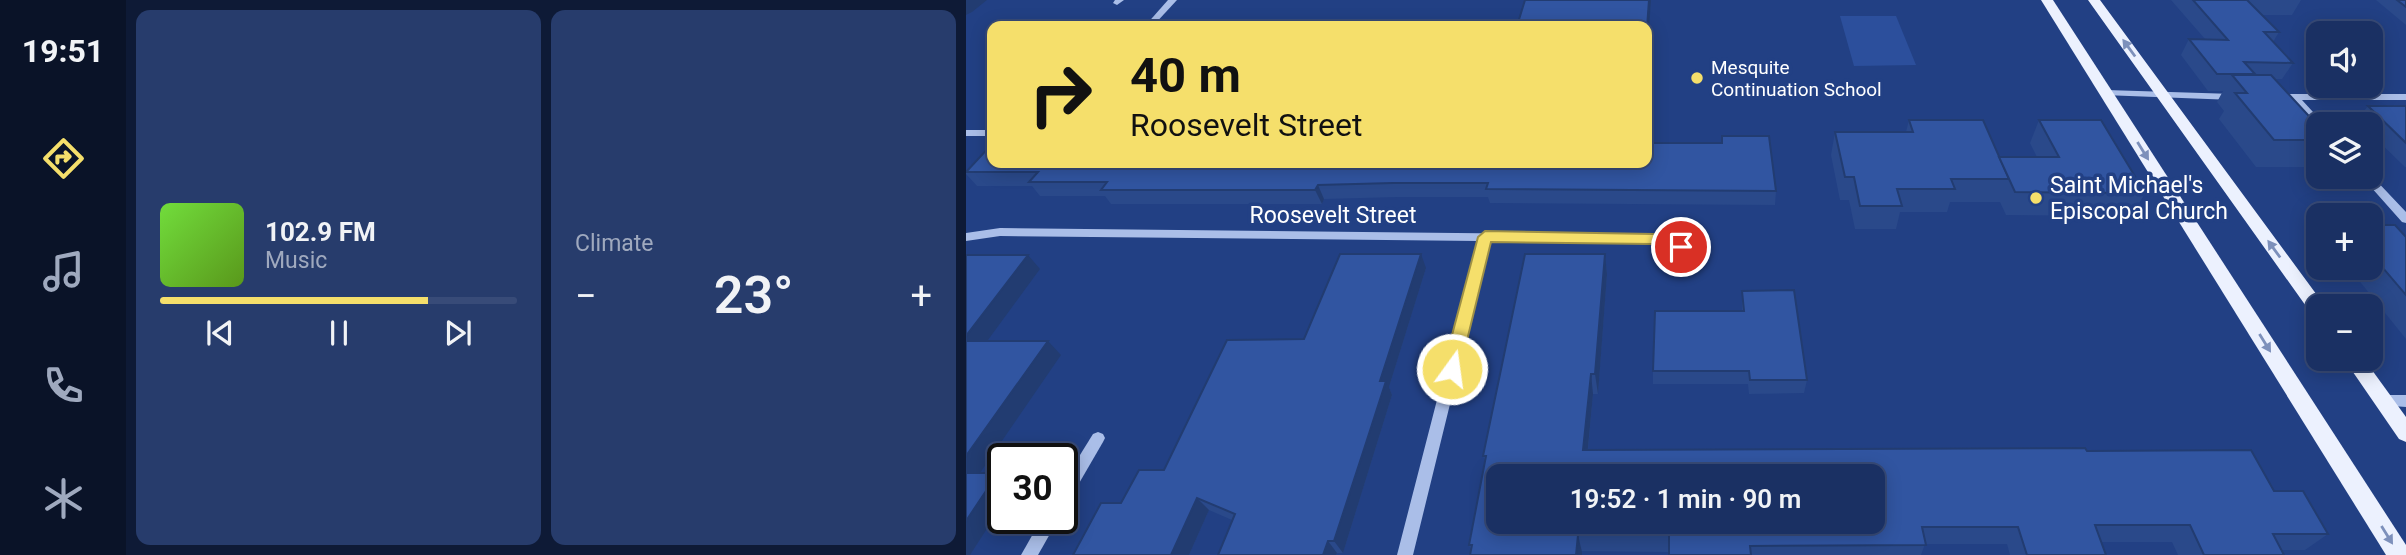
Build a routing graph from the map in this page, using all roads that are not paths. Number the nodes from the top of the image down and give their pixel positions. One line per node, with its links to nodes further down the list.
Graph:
1 (1173, 0): 4 (street)
2 (2047, 0): 5 (main road)
3 (2094, 0): 6 (main road, one-way to 3)
4 (1154, 21)
5 (2106, 93): 6 (street); 29 (main road, one-way to 29)
6 (2165, 96): 7 (street); 19 (main road, one-way to 6)
7 (2239, 97)
8 (2267, 97): 9 (street)
9 (2294, 97): 10 (street); 11 (street)
10 (2406, 97)
11 (2308, 112)
12 (966, 133): 13 (street)
13 (987, 133)
14 (2378, 189): 15 (street)
15 (2406, 219)
16 (966, 237): 17 (street, Roosevelt Street)
17 (1485, 237): 18 (street, Roosevelt Street); 28 (street)
18 (1690, 260)
19 (2307, 294)
20 (2362, 371): 21 (main road)
21 (2384, 401): 22 (street); 23 (main road)
22 (2406, 401)
23 (2406, 433)
24 (1098, 438): 25 (street)
25 (1078, 472)
26 (1041, 534): 27 (street)
27 (1029, 555)
28 (1405, 555)
29 (2399, 555)

